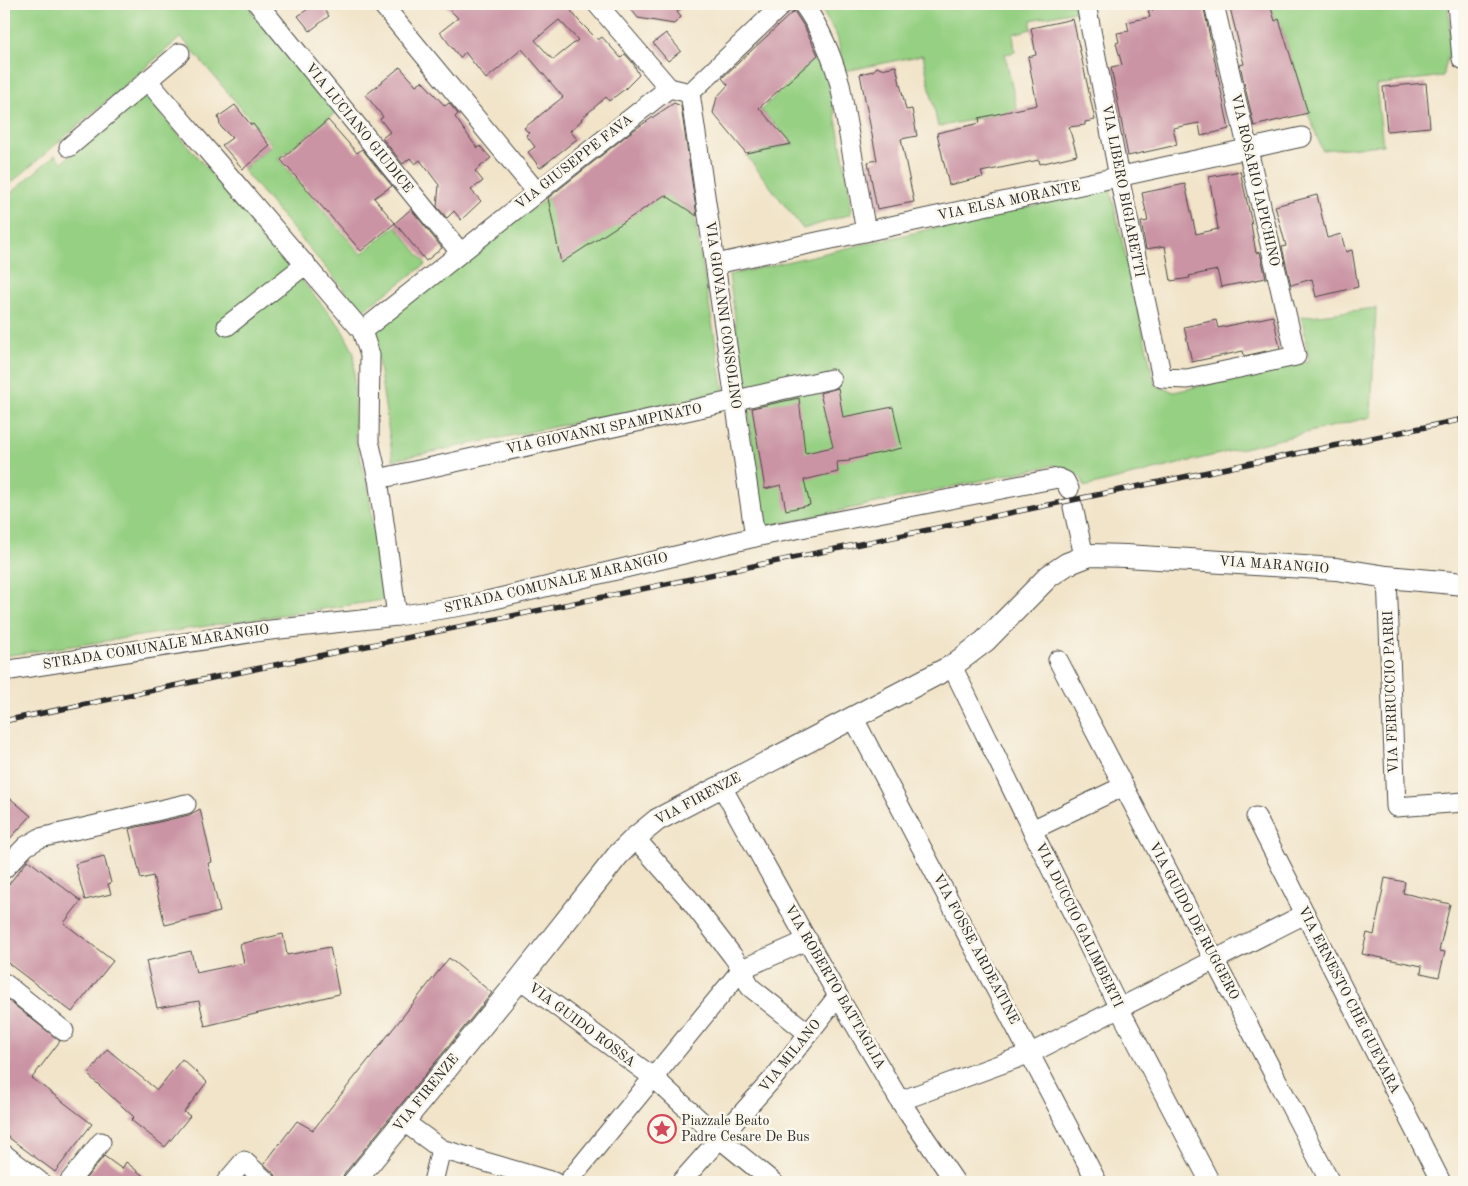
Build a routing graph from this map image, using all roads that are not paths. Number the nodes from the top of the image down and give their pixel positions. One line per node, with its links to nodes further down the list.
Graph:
1 (258, 4): 20 (street, VIA LUCIANO GIUDICE)
2 (382, 4): 18 (street)
3 (597, 4): 12 (street)
4 (783, 4): 13 (street)
5 (803, 4): 19 (street)
6 (1086, 4): 17 (street, VIA LIBERO BIGIARETTI)
7 (1214, 4): 16 (street, VIA ROSARIO IAPICHINO)
8 (1457, 4): 10 (street)
9 (180, 53): 11 (street)
10 (1464, 59)
11 (148, 80): 15 (street); 21 (street)
12 (669, 88): 13 (street); 18 (street, VIA GIUSEPPE FAVA)
13 (690, 93): 22 (street, VIA GIOVANNI CONSOLINO)
14 (1302, 137): 16 (street, VIA ELSA MORANTE)
15 (69, 146)
16 (1248, 149): 17 (street, VIA ELSA MORANTE); 25 (street, VIA ROSARIO IAPICHINO)
17 (1119, 177): 19 (street, VIA ELSA MORANTE); 25 (street, VIA LIBERO BIGIARETTI)
18 (536, 192): 20 (street, VIA GIUSEPPE FAVA)
19 (866, 232): 22 (street, VIA ELSA MORANTE)
20 (460, 252): 24 (street, VIA GIUSEPPE FAVA)
21 (306, 264): 23 (street); 24 (street)
22 (716, 264): 27 (street, VIA GIOVANNI CONSOLINO)
23 (227, 326)
24 (362, 330): 28 (street)
25 (1162, 378)
26 (831, 379): 27 (street, VIA GIOVANNI SPAMPINATO)
27 (736, 400): 28 (street, VIA GIOVANNI SPAMPINATO); 29 (street, VIA GIOVANNI CONSOLINO)
28 (378, 479): 33 (street)
29 (755, 537): 30 (street, STRADA COMUNALE MARANGIO); 33 (street, STRADA COMUNALE MARANGIO)
30 (1084, 556): 31 (street, VIA MARANGIO); 35 (street, VIA FIRENZE)
31 (1387, 577): 32 (street, VIA MARANGIO); 40 (street, VIA FERRUCCIO PARRI)
32 (1464, 584)
33 (397, 616): 36 (street, STRADA COMUNALE MARANGIO)
34 (1058, 660): 38 (street, VIA GUIDO DE RUGGERO)
35 (952, 666): 37 (street, VIA FIRENZE); 43 (street, VIA DUCCIO GALIMBERTI)
36 (4, 671)
37 (852, 717): 39 (street, VIA FIRENZE); 56 (street, VIA FOSSE ARDEATINE)
38 (1124, 786): 43 (street); 48 (street, VIA GUIDO DE RUGGERO)
39 (722, 787): 44 (street, VIA FIRENZE); 47 (street, VIA ROBERTO BATTAGLIA)
40 (1464, 802)
41 (186, 804): 45 (street)
42 (1256, 817): 46 (street, VIA ERNESTO CHE GUEVARA)
43 (1032, 830): 53 (street, VIA DUCCIO GALIMBERTI)
44 (635, 838): 49 (street); 50 (street, VIA FIRENZE)
45 (4, 869)
46 (1305, 914): 48 (street); 78 (street, VIA ERNESTO CHE GUEVARA)
47 (808, 940): 49 (street); 52 (street, VIA ROBERTO BATTAGLIA)
48 (1215, 959): 53 (street); 77 (street, VIA GUIDO DE RUGGERO)
49 (742, 969): 55 (street); 57 (street)
50 (520, 979): 57 (street, VIA GUIDO ROSSA); 59 (street, VIA FIRENZE)
51 (4, 983): 54 (street)
52 (838, 996): 55 (street, VIA MILANO); 58 (street, VIA ROBERTO BATTAGLIA)
53 (1119, 1008): 56 (street); 64 (street, VIA DUCCIO GALIMBERTI)
54 (64, 1031)
55 (808, 1033): 60 (street, VIA MILANO)
56 (1031, 1053): 58 (street); 76 (street, VIA FOSSE ARDEATINE)
57 (653, 1072): 60 (street, VIA GUIDO ROSSA); 72 (street)
58 (900, 1101): 75 (street, VIA ROBERTO BATTAGLIA)
59 (403, 1121): 62 (street); 69 (street, VIA FIRENZE)
60 (719, 1138): 73 (street, VIA MILANO); 74 (street)
61 (101, 1142): 66 (street)
62 (441, 1149): 70 (street); 71 (street)
63 (4, 1156): 65 (street)
64 (1204, 1180)
65 (38, 1182)
66 (69, 1182)
67 (226, 1182): 68 (street)
68 (267, 1182)
69 (354, 1182)
70 (434, 1182)
71 (554, 1182)
72 (568, 1182)
73 (680, 1182)
74 (773, 1182)
75 (954, 1182)
76 (1097, 1182)
77 (1330, 1182)
78 (1441, 1182)

